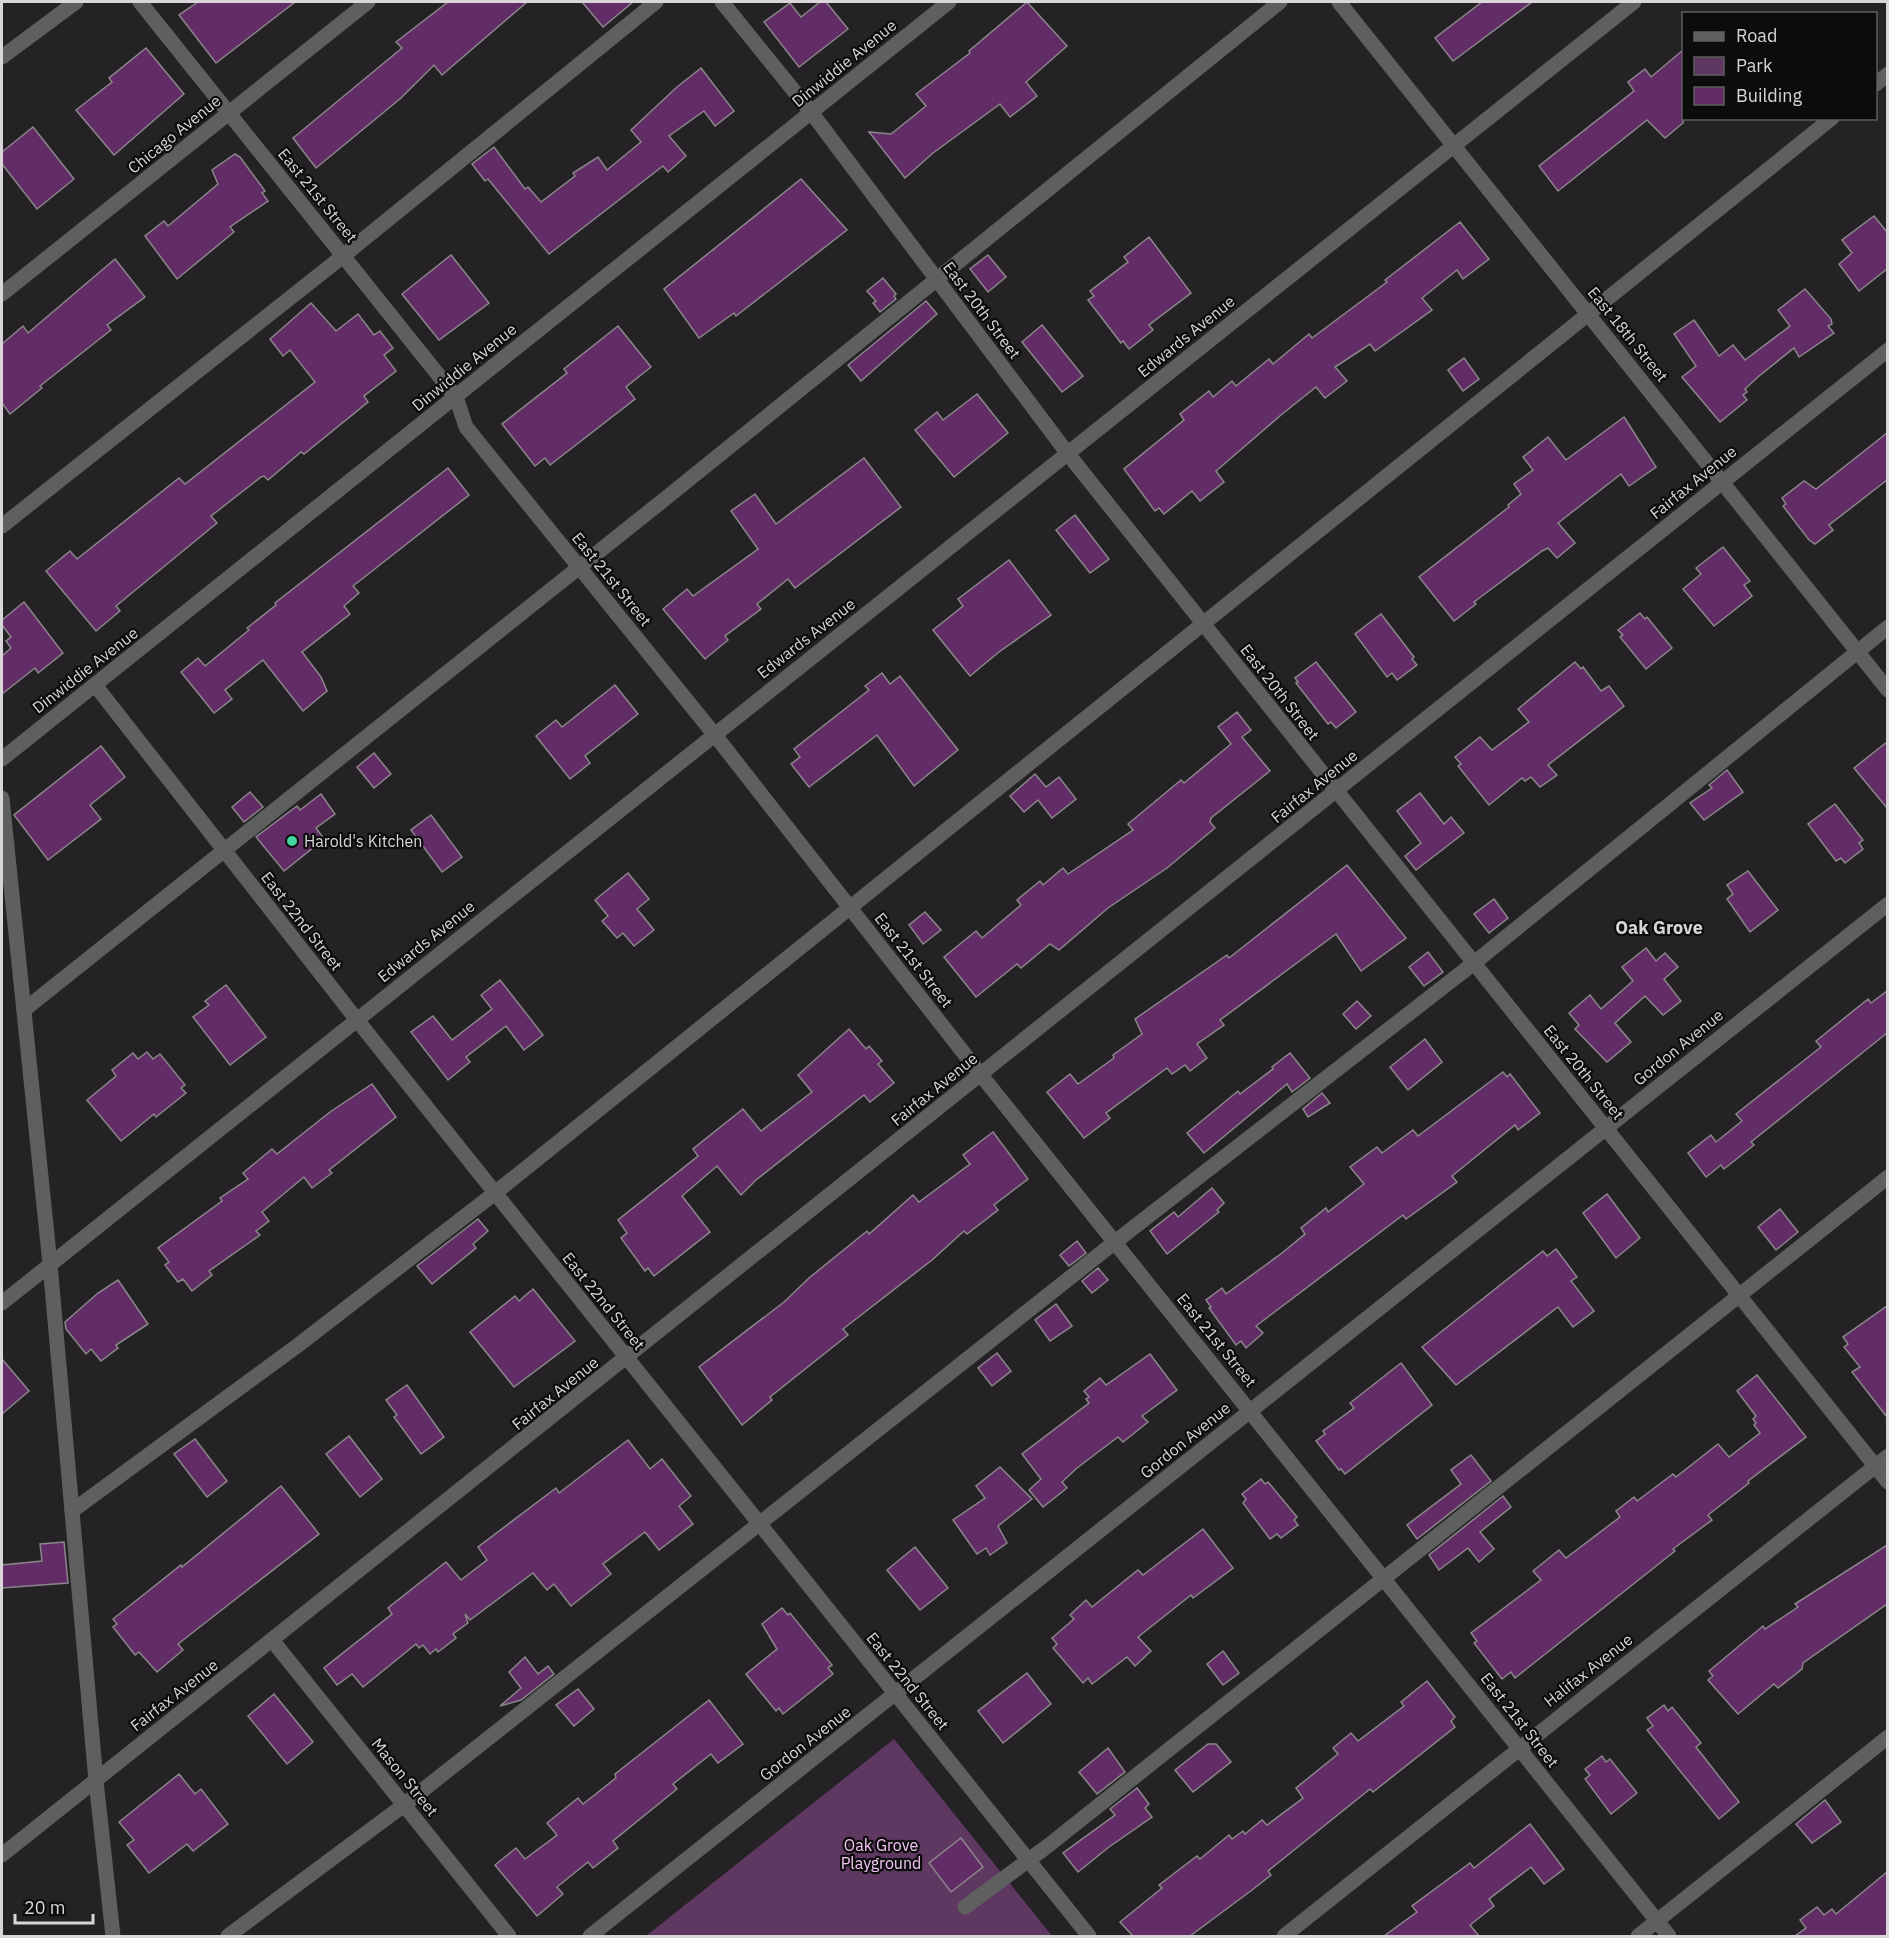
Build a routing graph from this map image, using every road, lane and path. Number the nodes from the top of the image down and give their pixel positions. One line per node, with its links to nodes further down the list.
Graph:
1 (76, 2): 10 (street)
2 (140, 2): 11 (street, East 21st Street)
3 (368, 2): 11 (street, Chicago Avenue)
4 (656, 2): 15 (street)
5 (722, 2): 12 (street, East 20th Street)
6 (949, 2): 12 (street, Dinwiddie Avenue)
7 (1280, 2): 16 (street)
8 (1339, 2): 14 (street, East 18th Street)
9 (1634, 2): 14 (street, Edwards Avenue)
10 (2, 57)
11 (229, 112): 15 (street, East 21st Street); 17 (street, Chicago Avenue)
12 (811, 112): 16 (street, East 20th Street); 20 (street, Dinwiddie Avenue)
13 (1829, 120): 18 (street)
14 (1453, 145): 18 (street, East 18th Street); 21 (street, Edwards Avenue)
15 (344, 256): 20 (street, East 21st Street); 23 (street)
16 (937, 280): 21 (street, East 20th Street); 24 (street)
17 (2, 294)
18 (1587, 313): 22 (street, East 18th Street); 25 (street)
19 (1887, 350): 22 (street, Fairfax Avenue)
20 (456, 397): 24 (street, East 21st Street); 28 (street, Dinwiddie Avenue)
21 (1068, 454): 25 (street, East 20th Street); 30 (street, Edwards Avenue)
22 (1722, 482): 27 (street, East 18th Street); 32 (street, Fairfax Avenue)
23 (2, 526)
24 (580, 568): 30 (street, East 21st Street); 34 (street)
25 (1203, 624): 32 (street, East 20th Street); 36 (street)
26 (1887, 627): 27 (street)
27 (1857, 652): 29 (street, East 18th Street); 37 (street)
28 (95, 685): 31 (street, Dinwiddie Avenue); 34 (street, East 22nd Street)
29 (1887, 690)
30 (714, 734): 36 (street, East 21st Street); 39 (street, Edwards Avenue)
31 (2, 759)
32 (1336, 791): 37 (street, East 20th Street); 40 (street, Fairfax Avenue)
33 (2, 798): 38 (street)
34 (223, 849): 38 (street); 39 (street, East 22nd Street)
35 (1887, 904): 41 (street, Gordon Avenue)
36 (849, 907): 40 (street, East 21st Street); 43 (street)
37 (1474, 963): 41 (street, East 20th Street); 44 (street)
38 (24, 1010): 45 (street)
39 (357, 1020): 43 (street, East 22nd Street); 45 (street, Edwards Avenue)
40 (981, 1075): 44 (street, East 21st Street); 48 (street, Fairfax Avenue)
41 (1606, 1128): 46 (street, East 20th Street); 49 (street, Gordon Avenue)
42 (1887, 1177): 46 (street)
43 (495, 1193): 48 (street, East 22nd Street); 53 (street)
44 (1115, 1242): 49 (street, East 21st Street); 54 (street)
45 (51, 1264): 47 (street, Edwards Avenue); 53 (street)
46 (1740, 1297): 51 (street, East 20th Street); 55 (street)
47 (2, 1303)
48 (627, 1358): 54 (street, East 22nd Street); 56 (street, Fairfax Avenue)
49 (1251, 1411): 55 (street, East 21st Street); 57 (street, Gordon Avenue)
50 (1887, 1456): 51 (street, Halifax Avenue)
51 (1875, 1466): 52 (street, East 20th Street); 59 (street, Halifax Avenue)
52 (1887, 1482)
53 (72, 1511): 60 (street)
54 (760, 1525): 57 (street, East 22nd Street); 61 (street)
55 (1385, 1579): 59 (street, East 21st Street); 63 (street)
56 (272, 1640): 60 (street, Fairfax Avenue); 61 (street, Mason Street)
57 (896, 1694): 63 (street, East 22nd Street); 69 (street, Gordon Avenue)
58 (1887, 1737): 65 (street)
59 (1519, 1748): 65 (street, East 21st Street); 71 (street, Halifax Avenue)
60 (96, 1781): 62 (street, Fairfax Avenue); 66 (street)
61 (404, 1805): 67 (street); 68 (street, Mason Street)
62 (2, 1855)
63 (1029, 1861): 64 (street); 70 (street, East 22nd Street)
64 (965, 1907)
65 (1657, 1922): 72 (street); 73 (street, East 21st Street)
66 (112, 1936)
67 (228, 1936)
68 (509, 1936)
69 (590, 1936)
70 (1089, 1936)
71 (1284, 1936)
72 (1638, 1936)
73 (1669, 1936)

